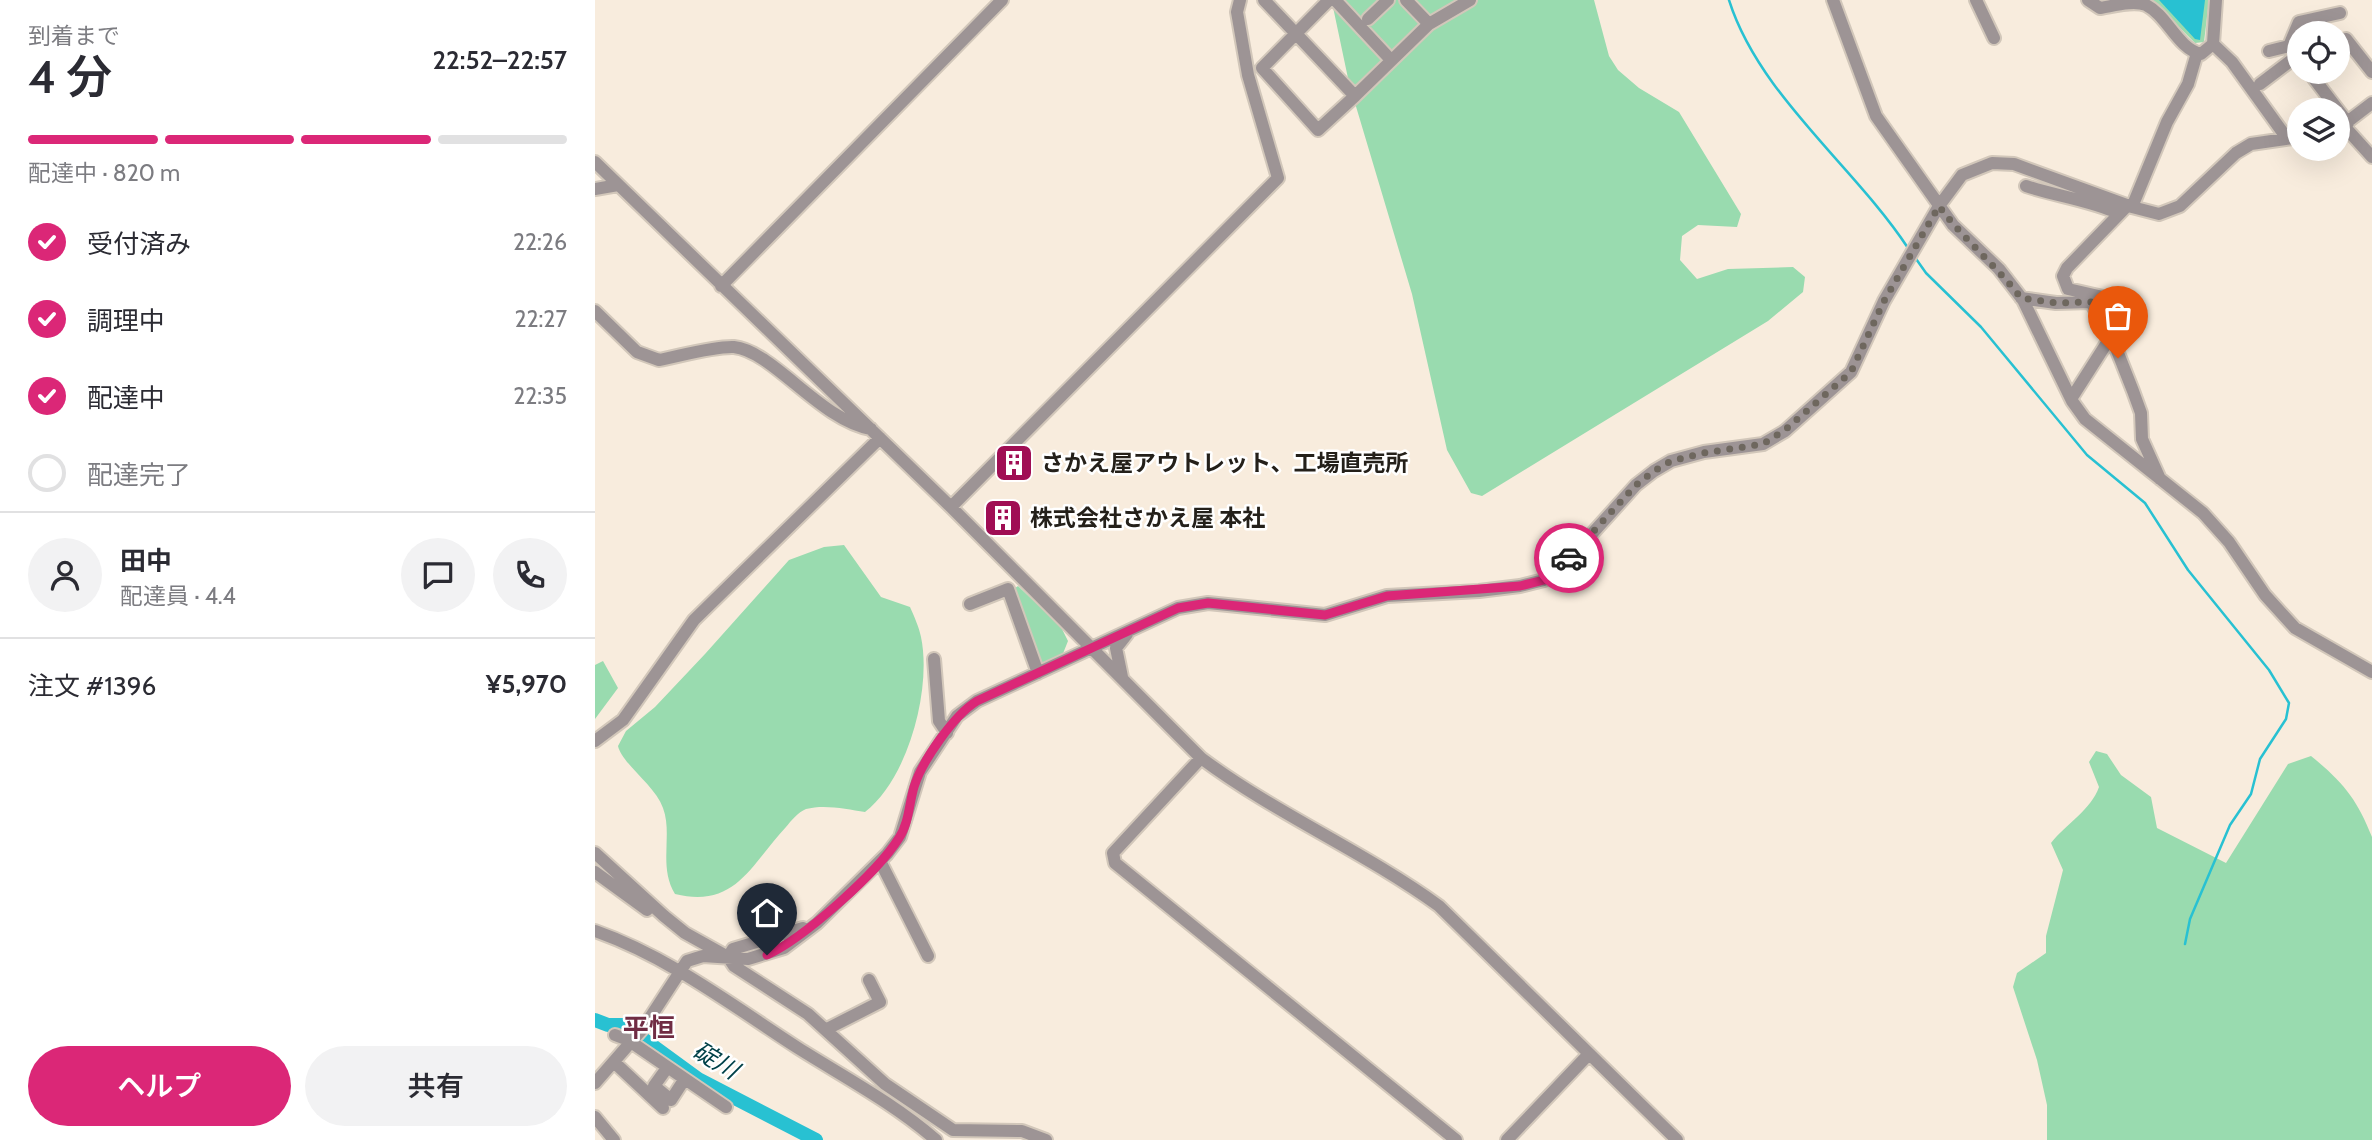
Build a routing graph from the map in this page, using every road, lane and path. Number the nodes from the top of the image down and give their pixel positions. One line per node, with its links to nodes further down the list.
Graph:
1 (1002, 0): 41 (street)
2 (1240, 0): 49 (street)
3 (1264, 0): 17 (street)
4 (1329, 0): 17 (street)
5 (1335, 0): 24 (street)
6 (1388, 0): 14 (street)
7 (1406, 0): 16 (street)
8 (1470, 0): 16 (street)
9 (1833, 0): 39 (street)
10 (1976, 0): 18 (street)
11 (2088, 0): 23 (street)
12 (2216, 0): 19 (street)
13 (2340, 13): 15 (street)
14 (1368, 19)
15 (2304, 21)
16 (1429, 24): 24 (street)
17 (1296, 33): 28 (street); 28 (street)
18 (1994, 38)
19 (2213, 44): 23 (street); 31 (street)
20 (2350, 44): 26 (street)
21 (2269, 51): 22 (street)
22 (2287, 53)
23 (2197, 54): 40 (street)
24 (1391, 60): 28 (street)
25 (2287, 61): 27 (street)
26 (2372, 72)
27 (2260, 84)
28 (1355, 96)
29 (2372, 103): 30 (street)
30 (2350, 120)
31 (2287, 130)
32 (2350, 133): 34 (street)
33 (2287, 138): 40 (street)
34 (2372, 157)
35 (595, 162): 36 (street)
36 (618, 185): 38 (street); 41 (street)
37 (2026, 186): 40 (street)
38 (595, 189)
39 (1939, 206): 40 (street); 42 (street); 52 (street)
40 (2126, 208): 45 (street)
41 (721, 286): 47 (street)
42 (2021, 298): 44 (street); 46 (street)
43 (595, 310): 47 (street)
44 (2110, 338): 45 (street); 46 (street)
45 (2118, 358): 48 (street)
46 (2071, 399): 48 (street)
47 (876, 433): 49 (street); 60 (street)
48 (2161, 480): 56 (street)
49 (951, 507): 51 (street)
50 (970, 604): 57 (street)
51 (1065, 623): 53 (street); 55 (street)
52 (1136, 628): 53 (street); 58 (street)
53 (1091, 649): 55 (street); 58 (street)
54 (934, 659): 59 (street)
55 (1063, 662): 57 (street)
56 (2372, 672)
57 (1038, 673): 59 (street)
58 (1125, 684): 61 (street)
59 (947, 733): 63 (street)
60 (595, 741)
61 (1201, 758): 73 (street); 84 (street)
62 (595, 853): 67 (street)
63 (880, 861): 66 (street); 67 (street)
64 (595, 872): 67 (street)
65 (595, 931): 68 (street)
66 (928, 956)
67 (728, 957): 68 (street); 70 (street)
68 (678, 971): 72 (street); 82 (street)
69 (869, 980): 70 (street)
70 (827, 1028): 83 (street)
71 (615, 1035): 72 (street)
72 (633, 1041): 74 (street); 75 (street)
73 (1589, 1054): 85 (street); 86 (street)
74 (615, 1063): 77 (street); 78 (street)
75 (667, 1068): 76 (street); 78 (street)
76 (684, 1080): 78 (street); 79 (street)
77 (595, 1083)
78 (671, 1104)
79 (726, 1107)
80 (596, 1120): 81 (street)
81 (614, 1140)
82 (936, 1140)
83 (1046, 1140)
84 (1455, 1140)
85 (1507, 1140)
86 (1677, 1140)

